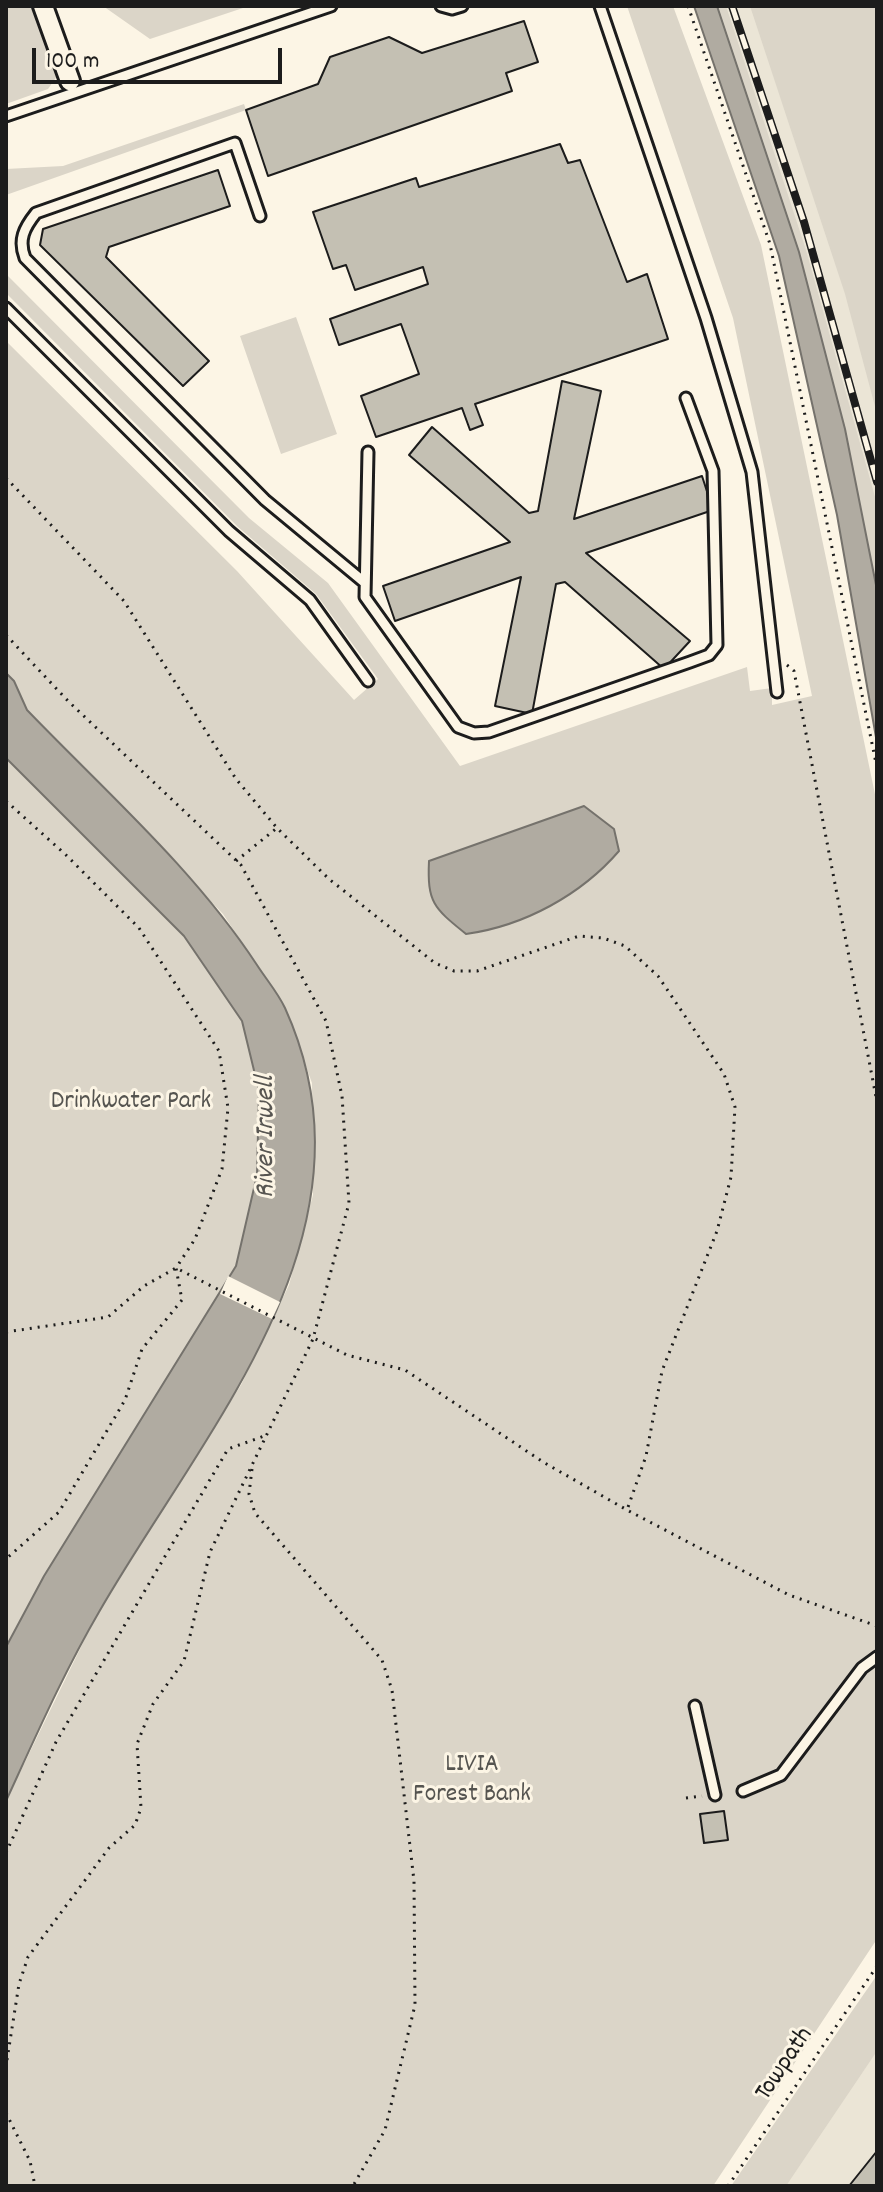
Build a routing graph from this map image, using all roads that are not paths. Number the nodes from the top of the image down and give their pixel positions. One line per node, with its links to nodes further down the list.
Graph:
1 (43, 6): 6 (street)
2 (331, 6): 7 (lane)
3 (441, 6): 4 (lane)
4 (462, 6)
5 (600, 6): 14 (lane)
6 (70, 81)
7 (6, 116)
8 (260, 216): 12 (lane)
9 (6, 308): 13 (lane)
10 (686, 398): 12 (lane)
11 (368, 452): 12 (lane)
12 (364, 582)
13 (368, 681)
14 (777, 692)
15 (877, 1657): 17 (lane)
16 (695, 1706): 18 (lane)
17 (743, 1791)
18 (715, 1795)

